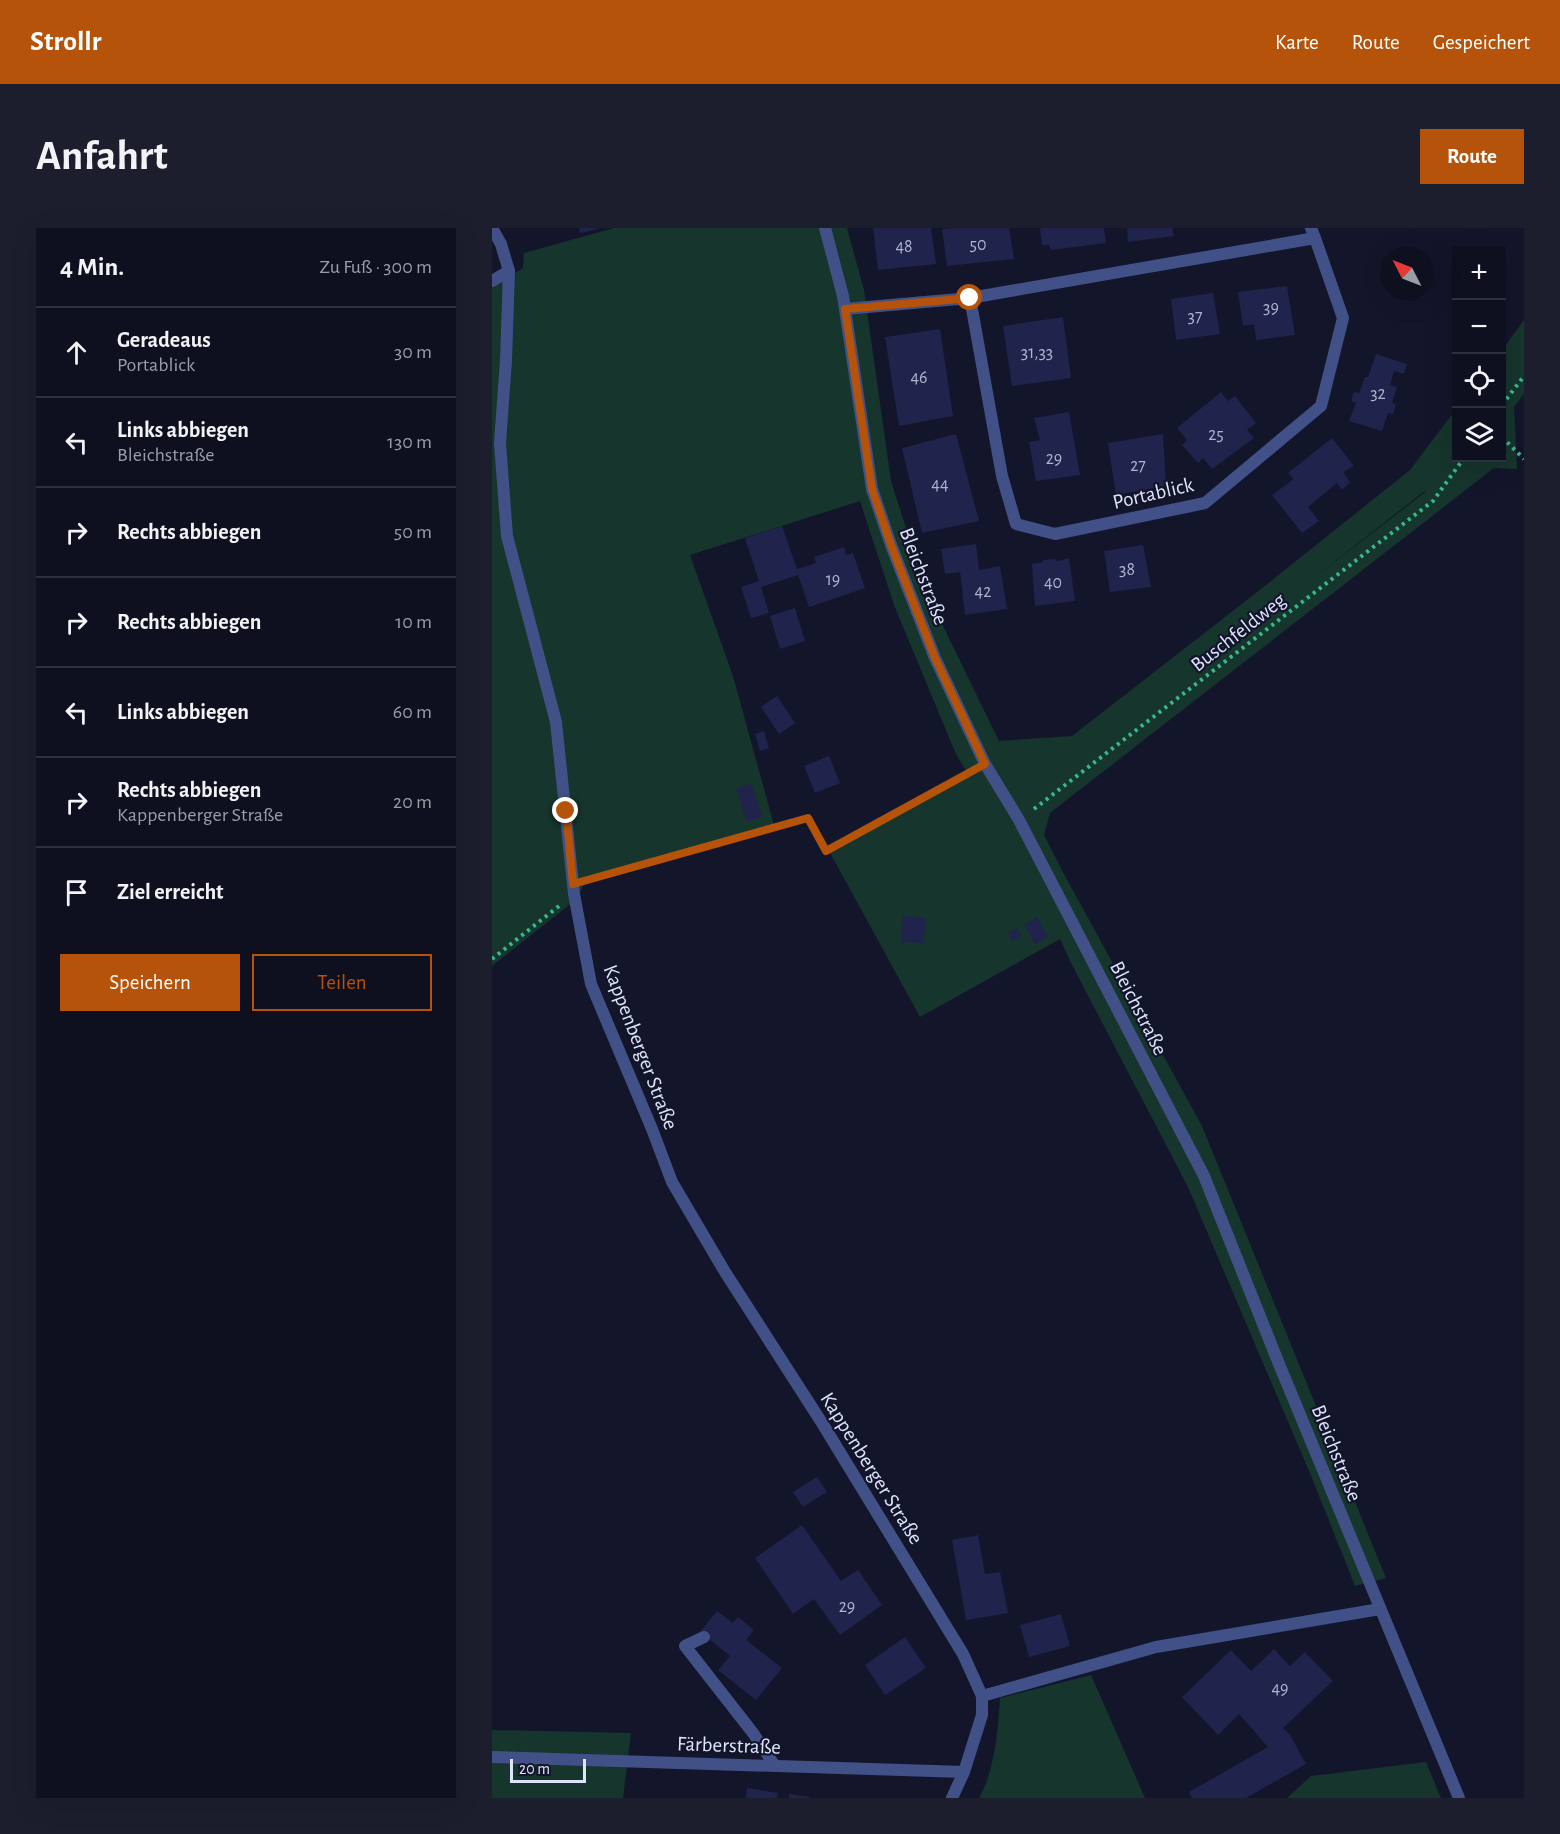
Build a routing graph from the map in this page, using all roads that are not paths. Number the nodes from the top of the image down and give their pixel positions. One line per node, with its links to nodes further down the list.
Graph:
1 (492, 228): 4 (street, Kappenberger Straße)
2 (825, 228): 7 (street, Bleichstraße)
3 (1313, 233): 6 (street, Portablick); 6 (street, Portablick)
4 (509, 271): 5 (street); 10 (street, Kappenberger Straße)
5 (492, 281)
6 (970, 298): 7 (street, Portablick)
7 (845, 309): 8 (street, Bleichstraße)
8 (1380, 1609): 10 (street); 15 (street, Bleichstraße)
9 (704, 1637): 12 (street)
10 (982, 1696): 13 (street)
11 (492, 1757): 12 (street, Färberstraße)
12 (775, 1766): 13 (street, Färberstraße)
13 (964, 1772): 14 (street)
14 (952, 1798)
15 (1459, 1798)

